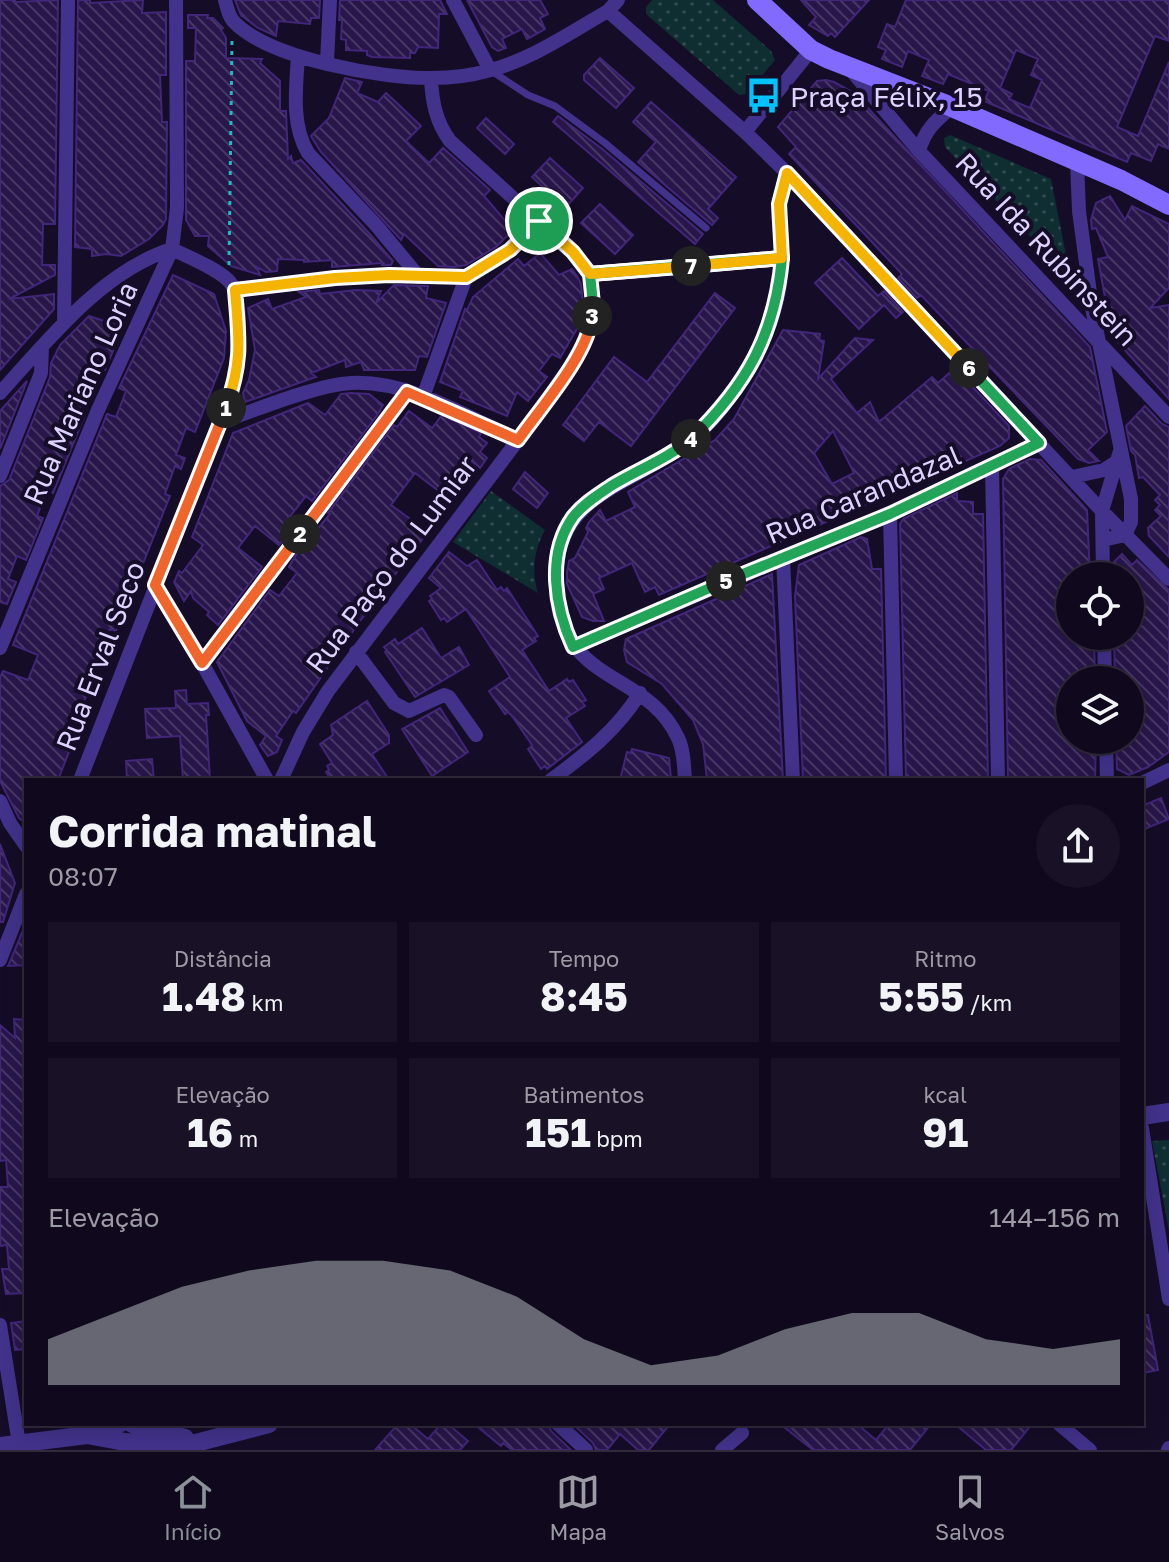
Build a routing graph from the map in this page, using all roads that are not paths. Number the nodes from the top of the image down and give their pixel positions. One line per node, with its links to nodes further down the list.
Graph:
1 (68, 0): 28 (street)
2 (176, 0): 22 (street, Rua Mariano Loria)
3 (225, 0): 9 (street)
4 (330, 0): 10 (street)
5 (453, 0): 12 (street)
6 (757, 0): 8 (main road)
7 (613, 6): 12 (street); 15 (street)
8 (811, 50): 11 (main road); 15 (street)
9 (298, 56): 10 (street); 25 (street)
10 (327, 62): 13 (street)
11 (846, 64): 14 (main road); 16 (street, Rua Ida Rubinstein)
12 (490, 70): 13 (street); 21 (lane)
13 (431, 78): 20 (street)
14 (952, 107): 16 (street, Rua Ida Rubinstein); 17 (main road)
15 (745, 132): 18 (street)
16 (919, 151): 29 (street, Rua Ida Rubinstein)
17 (1077, 162): 19 (main road); 29 (street)
18 (787, 173): 23 (street); 37 (street)
19 (1169, 205)
20 (539, 221): 24 (street); 26 (street)
21 (706, 228)
22 (172, 249): 27 (street); 28 (street); 53 (street, Rua Mariano Loria)
23 (782, 258): 24 (street); 52 (street)
24 (590, 274): 36 (street, Rua Paço do Lumiar)
25 (419, 277): 26 (street); 27 (street)
26 (466, 277): 33 (street)
27 (235, 290): 35 (street, Rua Erval Seco)
28 (64, 322): 30 (street)
29 (1098, 341): 34 (street, Rua Ida Rubinstein); 38 (street)
30 (42, 347): 32 (street); 40 (street)
31 (407, 392): 33 (street); 35 (street); 55 (street)
32 (0, 393)
33 (423, 397): 36 (street)
34 (1169, 417)
35 (221, 422): 51 (street, Rua Erval Seco)
36 (518, 440): 54 (street, Rua Paço do Lumiar)
37 (1039, 443): 39 (street, Rua Carandazal); 41 (street)
38 (1119, 455): 41 (street); 42 (street); 43 (street)
39 (992, 466): 45 (street, Rua Carandazal); 67 (street)
40 (0, 476)
41 (1072, 477): 44 (street)
42 (1109, 491): 43 (street); 44 (street)
43 (1131, 499): 46 (street)
44 (1102, 511): 46 (street); 47 (street)
45 (890, 514): 48 (street, Rua Carandazal); 66 (street)
46 (1125, 535): 47 (street); 50 (street)
47 (1103, 540): 49 (street)
48 (783, 557): 52 (street, Rua Carandazal); 65 (street)
49 (1103, 562)
50 (1169, 579)
51 (155, 585): 55 (street); 60 (street, Rua Erval Seco)
52 (573, 647): 56 (street)
53 (0, 648)
54 (356, 652): 57 (street); 62 (street, Rua Paço do Lumiar)
55 (202, 663): 61 (street)
56 (640, 693): 63 (street); 64 (street)
57 (476, 735)
58 (1106, 754): 68 (street)
59 (1169, 770): 69 (street)
60 (84, 776)
61 (266, 778)
62 (282, 778)
63 (554, 778)
64 (685, 778)
65 (793, 778)
66 (896, 778)
67 (998, 778)
68 (1107, 778)
69 (1144, 782)
70 (0, 801): 71 (street)
71 (24, 843)
72 (24, 899): 73 (street)
73 (0, 960)
74 (1169, 1112): 75 (street)
75 (1144, 1116)
76 (1144, 1141): 77 (street)
77 (1169, 1299)
78 (0, 1325): 86 (street)
79 (262, 1426): 85 (street)
80 (560, 1426): 87 (street)
81 (1061, 1426): 89 (street)
82 (127, 1433): 84 (street); 86 (street)
83 (742, 1433): 88 (street)
84 (158, 1437): 85 (street)
85 (196, 1444)
86 (13, 1446)
87 (586, 1450)
88 (722, 1450)
89 (1090, 1450)

